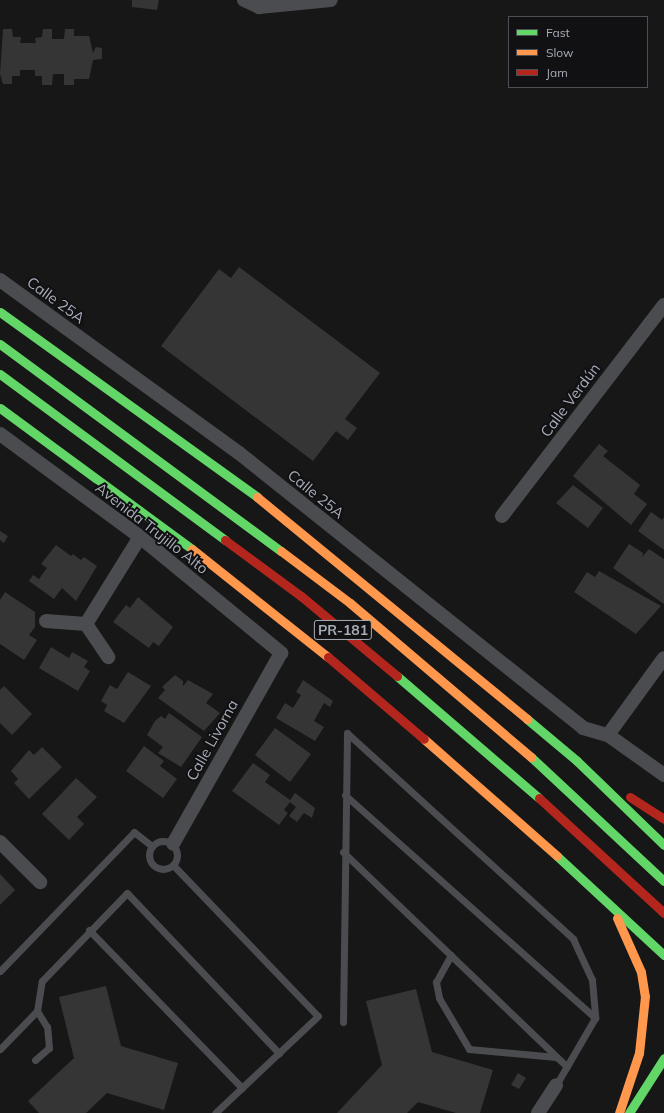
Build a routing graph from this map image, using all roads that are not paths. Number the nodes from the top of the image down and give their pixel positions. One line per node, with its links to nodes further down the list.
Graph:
1 (331, 0): 2 (street)
2 (246, 1)
3 (0, 280): 17 (street, Calle 25A)
4 (664, 305): 10 (street, Calle Verdún)
5 (0, 312): 18 (highway)
6 (0, 344): 28 (highway, PR-181)
7 (0, 374): 31 (highway, PR-181)
8 (0, 408): 30 (highway)
9 (0, 434): 11 (street, Avenida Trujillo Alto)
10 (502, 516)
11 (140, 537): 13 (street); 14 (street, Avenida Trujillo Alto)
12 (46, 621): 13 (street)
13 (86, 624): 15 (street)
14 (281, 653): 23 (street, Calle Livorna)
15 (108, 657)
16 (664, 658): 17 (street)
17 (608, 735): 19 (street, Calle 25A)
18 (578, 760): 21 (highway); 24 (highway)
19 (664, 775)
20 (345, 795): 26 (lane); 37 (lane); 37 (lane)
21 (664, 819)
22 (0, 842): 29 (street)
23 (173, 844): 25 (lane); 27 (lane)
24 (664, 845)
25 (152, 846): 27 (lane); 35 (lane)
26 (343, 852): 33 (lane); 38 (lane)
27 (173, 865): 40 (lane)
28 (664, 880)
29 (40, 882)
30 (614, 912): 34 (highway); 49 (highway)
31 (664, 913)
32 (89, 930): 36 (lane); 40 (lane); 46 (lane)
33 (450, 955): 41 (lane); 41 (lane)
34 (664, 955)
35 (0, 971)
36 (37, 1011): 39 (lane); 43 (lane)
37 (594, 1018): 44 (lane)
38 (343, 1022)
39 (0, 1048)
40 (279, 1053): 46 (lane)
41 (556, 1057): 44 (lane)
42 (664, 1058): 50 (highway)
43 (35, 1060)
44 (567, 1067): 45 (lane)
45 (556, 1084): 48 (street)
46 (242, 1088): 47 (lane)
47 (215, 1113)
48 (538, 1113)
49 (619, 1113)
50 (629, 1113)

